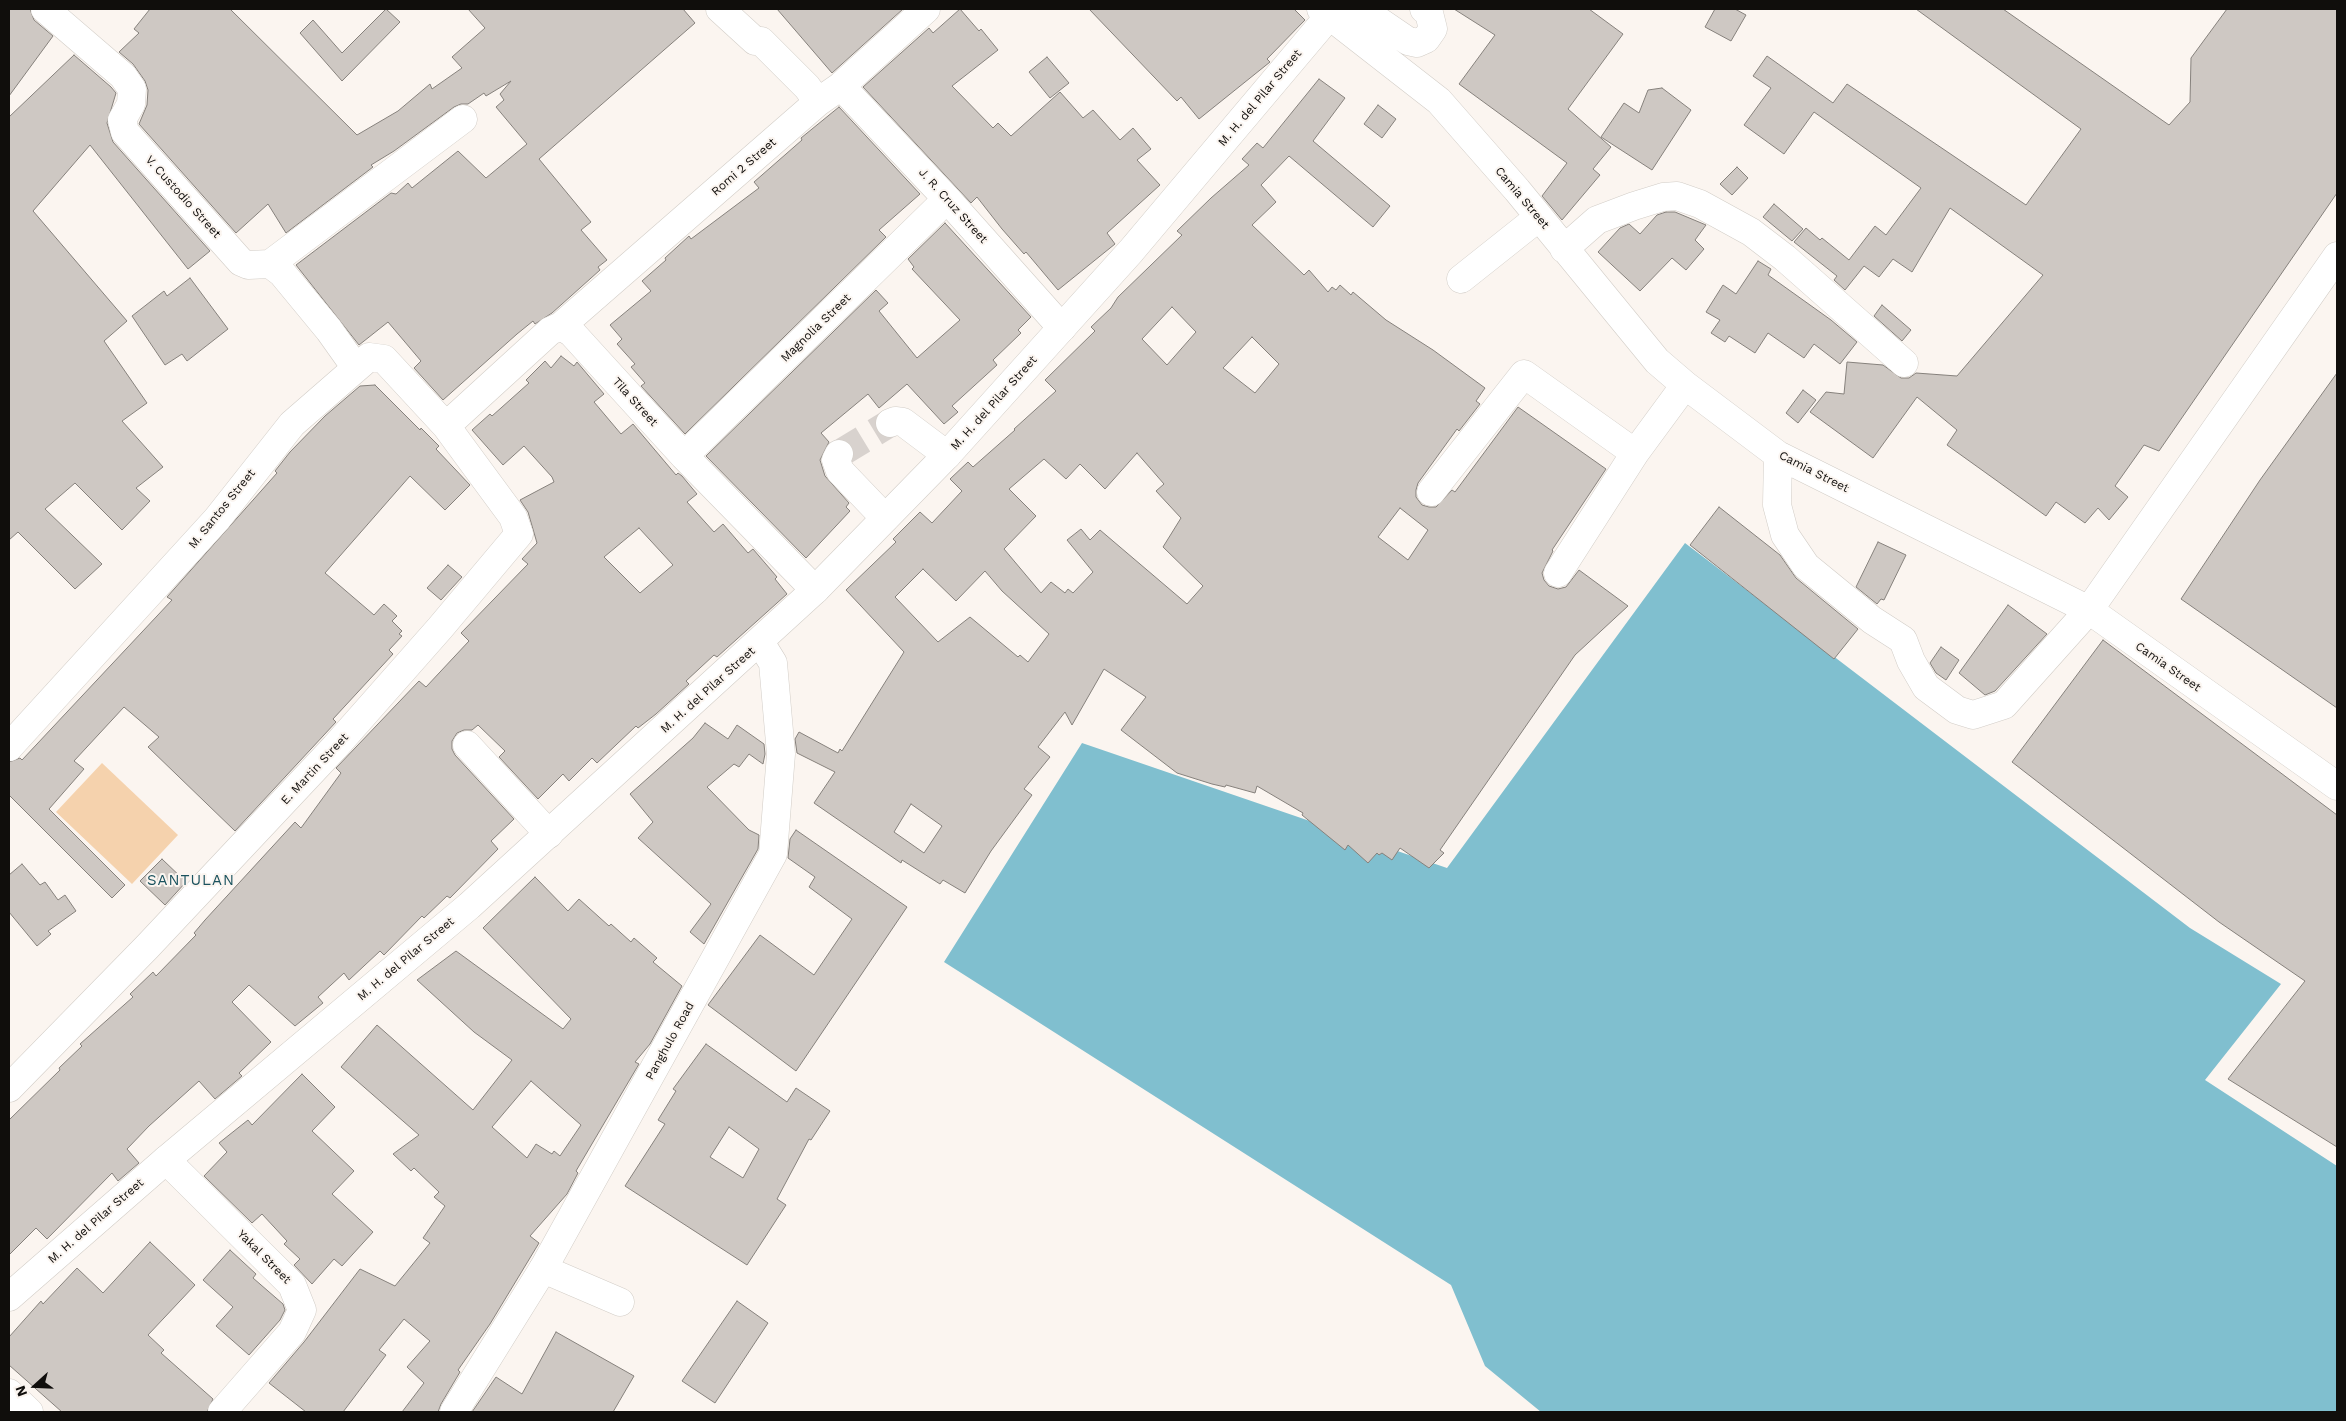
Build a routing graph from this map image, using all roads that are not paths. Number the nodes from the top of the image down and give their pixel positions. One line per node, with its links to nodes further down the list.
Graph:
1 (46, 9): 14 (street, V. Custodio Street)
2 (720, 9): 8 (street)
3 (926, 9): 7 (street, Romi 2 Street)
4 (1361, 9): 5 (street)
5 (1424, 9)
6 (1328, 11): 11 (street, Camia Street); 17 (street, M. H. del Pilar Street)
7 (841, 86): 8 (street, Romi 2 Street); 10 (street, J. R. Cruz Street)
8 (818, 102): 16 (street, Romi 2 Street)
9 (463, 119): 14 (street)
10 (947, 199): 17 (street, J. R. Cruz Street); 27 (street, Magnolia Street)
11 (1538, 217): 12 (street, Camia Street); 15 (street)
12 (1564, 248): 18 (street); 20 (street, Camia Street)
13 (2337, 256): 32 (street)
14 (270, 264): 19 (street)
15 (1461, 279)
16 (561, 326): 22 (street); 27 (street, Tila Street)
17 (1062, 328): 26 (street, M. H. del Pilar Street)
18 (1904, 363)
19 (356, 368): 22 (street, M. Santos Street); 35 (street, M. Santos Street)
20 (1685, 385): 23 (street); 25 (street, Camia Street)
21 (890, 423): 26 (street)
22 (446, 426): 38 (street, E. Martin Street)
23 (1635, 453): 28 (street); 30 (street)
24 (839, 454): 29 (street)
25 (1778, 454): 32 (street, Camia Street); 32 (street)
26 (947, 455): 29 (street, M. H. del Pilar Street)
27 (684, 456): 31 (street, Tila Street)
28 (1431, 492)
29 (885, 518): 31 (street, M. H. del Pilar Street)
30 (1558, 573)
31 (815, 590): 33 (street, M. H. del Pilar Street)
32 (2089, 610): 36 (street, Camia Street)
33 (760, 642): 37 (street, M. H. del Pilar Street); 40 (street, Panghulo Road)
34 (467, 745): 37 (street)
35 (9, 747)
36 (2337, 786)
37 (549, 834): 39 (street, M. H. del Pilar Street)
38 (9, 1088)
39 (166, 1160): 41 (street, M. H. del Pilar Street); 45 (street, Yakal Street)
40 (543, 1270): 42 (street); 46 (street, Panghulo Road)
41 (9, 1297)
42 (620, 1302)
43 (9, 1393): 44 (street)
44 (29, 1412)
45 (222, 1412)
46 (454, 1412)

